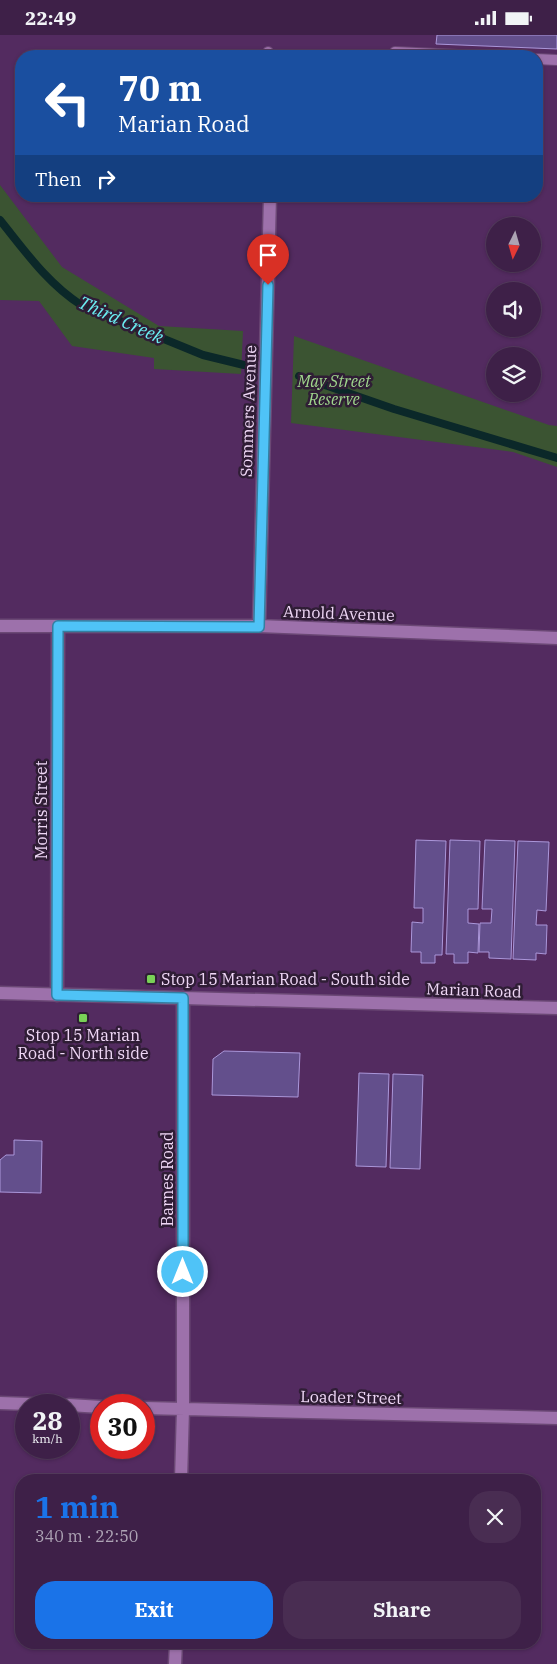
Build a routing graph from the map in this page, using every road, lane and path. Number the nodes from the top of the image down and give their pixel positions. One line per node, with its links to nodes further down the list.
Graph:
1 (543, 59): 2 (lane)
2 (557, 60)
3 (270, 202): 6 (street, Sommers Avenue)
4 (0, 626): 5 (street, Arnold Avenue)
5 (58, 626): 6 (street, Arnold Avenue); 9 (street, Morris Street)
6 (259, 627): 7 (street, Arnold Avenue)
7 (557, 638)
8 (0, 993): 9 (street, Marian Road)
9 (57, 995): 10 (street, Marian Road)
10 (183, 998): 11 (street, Marian Road); 15 (street, Barnes Road)
11 (557, 1008)
12 (0, 1403): 13 (street)
13 (15, 1404)
14 (155, 1408): 15 (street, Loader Street)
15 (183, 1409): 16 (street, Loader Street); 17 (street, Barnes Road)
16 (557, 1418)
17 (181, 1474)
18 (176, 1649): 19 (street)
19 (175, 1664)

